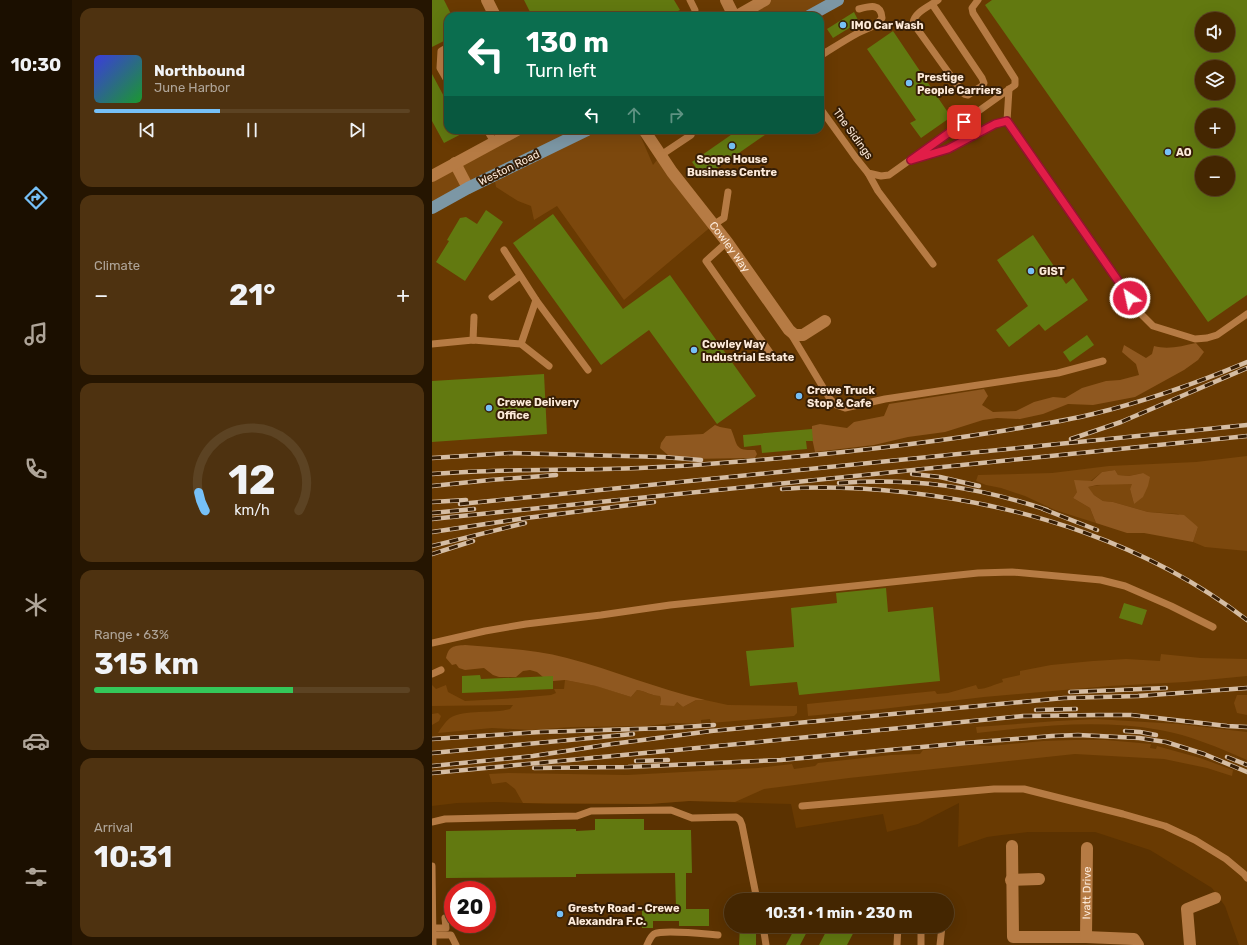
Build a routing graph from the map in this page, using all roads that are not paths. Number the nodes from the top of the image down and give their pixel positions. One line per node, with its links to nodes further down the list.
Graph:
1 (486, 0): 9 (street)
2 (690, 0): 10 (lane)
3 (726, 0): 11 (street)
4 (765, 0): 12 (street)
5 (838, 0): 13 (main road)
6 (978, 0): 17 (lane)
7 (935, 2): 7 (lane)
8 (859, 9): 15 (lane)
9 (493, 12)
10 (695, 12)
11 (734, 12)
12 (743, 12)
13 (816, 12)
14 (444, 49): 16 (lane)
15 (824, 54)
16 (444, 75)
17 (1009, 89): 19 (lane); 27 (lane, The Sidings)
18 (824, 114): 29 (lane, The Sidings)
19 (1007, 121): 27 (lane, The Sidings); 41 (lane)
20 (490, 134): 25 (lane)
21 (509, 134): 25 (street)
22 (579, 134): 31 (main road, Weston Road)
23 (647, 134): 26 (street, Cowley Way)
24 (691, 135): 26 (lane)
25 (494, 142): 28 (street)
26 (661, 155): 34 (street, Cowley Way)
27 (911, 160): 29 (lane, The Sidings)
28 (455, 163): 30 (street); 31 (street)
29 (868, 173): 37 (lane)
30 (433, 174)
31 (468, 188): 33 (main road, Weston Road)
32 (728, 192): 34 (lane)
33 (432, 208)
34 (714, 225): 35 (street, Cowley Way)
35 (727, 242): 44 (street, Cowley Way); 48 (lane)
36 (504, 250): 38 (lane)
37 (933, 264)
38 (520, 276): 39 (lane); 40 (lane)
39 (492, 297)
40 (536, 300): 47 (lane); 51 (lane)
41 (1247, 314)
42 (474, 317): 45 (lane)
43 (825, 321): 44 (street)
44 (789, 330): 49 (lane)
45 (473, 340): 46 (lane); 47 (lane)
46 (432, 344)
47 (521, 344): 50 (lane)
48 (771, 354)
49 (1104, 360)
50 (549, 366)
51 (588, 370)
52 (1213, 627): 53 (lane)
53 (432, 643)
54 (442, 670): 55 (lane)
55 (432, 674)
56 (802, 806): 61 (lane)
57 (432, 822): 64 (lane)
58 (1012, 846): 63 (street)
59 (1087, 848): 73 (street, Ivatt Drive)
60 (432, 866): 67 (lane)
61 (1247, 878)
62 (1039, 879): 63 (street)
63 (1011, 880): 74 (street)
64 (756, 893)
65 (1214, 898): 83 (street)
66 (444, 929): 67 (lane)
67 (433, 932): 75 (lane); 76 (lane)
68 (764, 933): 78 (lane)
69 (898, 933): 79 (lane)
70 (921, 933): 80 (lane)
71 (941, 933): 81 (lane)
72 (718, 934): 77 (lane)
73 (1086, 937): 74 (street); 82 (street)
74 (1013, 941)
75 (433, 945)
76 (456, 945)
77 (647, 945)
78 (766, 945)
79 (897, 945)
80 (921, 945)
81 (940, 945)
82 (1138, 945)
83 (1190, 945)

